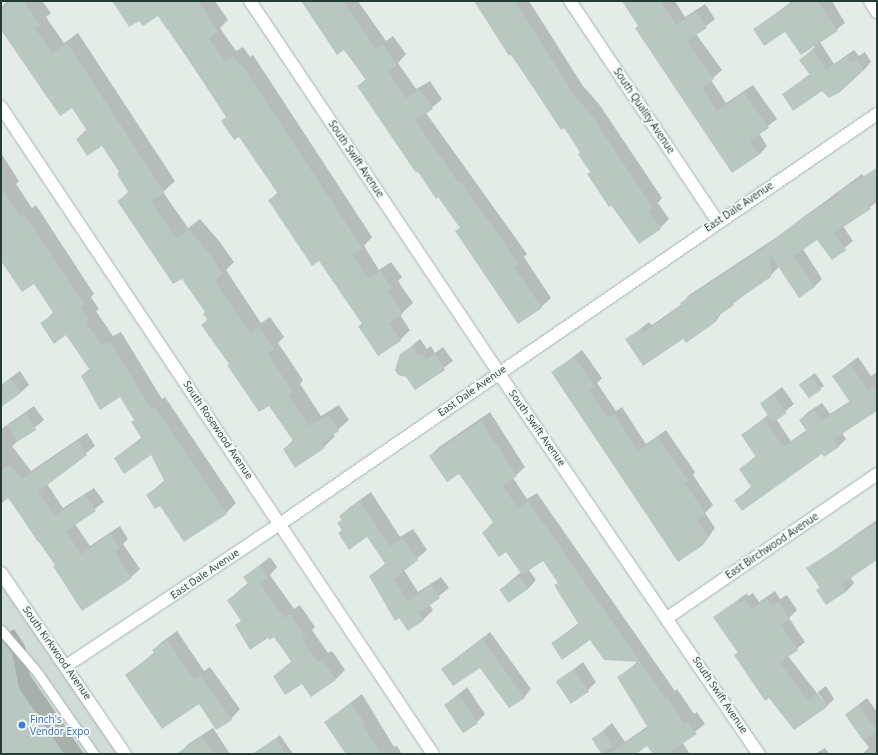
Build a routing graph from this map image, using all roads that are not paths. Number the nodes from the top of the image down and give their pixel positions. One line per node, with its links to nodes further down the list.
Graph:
1 (250, 1): 8 (street, South Swift Avenue)
2 (570, 1): 7 (street, South Quality Avenue)
3 (870, 1): 4 (street)
4 (877, 12)
5 (1, 107): 10 (street, South Rosewood Avenue)
6 (877, 114): 7 (street, East Dale Avenue)
7 (718, 222): 8 (street, East Dale Avenue)
8 (498, 372): 10 (street, East Dale Avenue); 12 (street, South Swift Avenue)
9 (877, 474): 12 (street, East Birchwood Avenue)
10 (280, 524): 14 (street, East Dale Avenue); 17 (street, South Rosewood Avenue)
11 (1, 574): 14 (street, South Kirkwood Avenue)
12 (667, 618): 18 (street, South Swift Avenue)
13 (1, 630): 16 (lane)
14 (66, 666): 15 (street, South Kirkwood Avenue)
15 (121, 752)
16 (94, 754)
17 (433, 754)
18 (759, 754)

